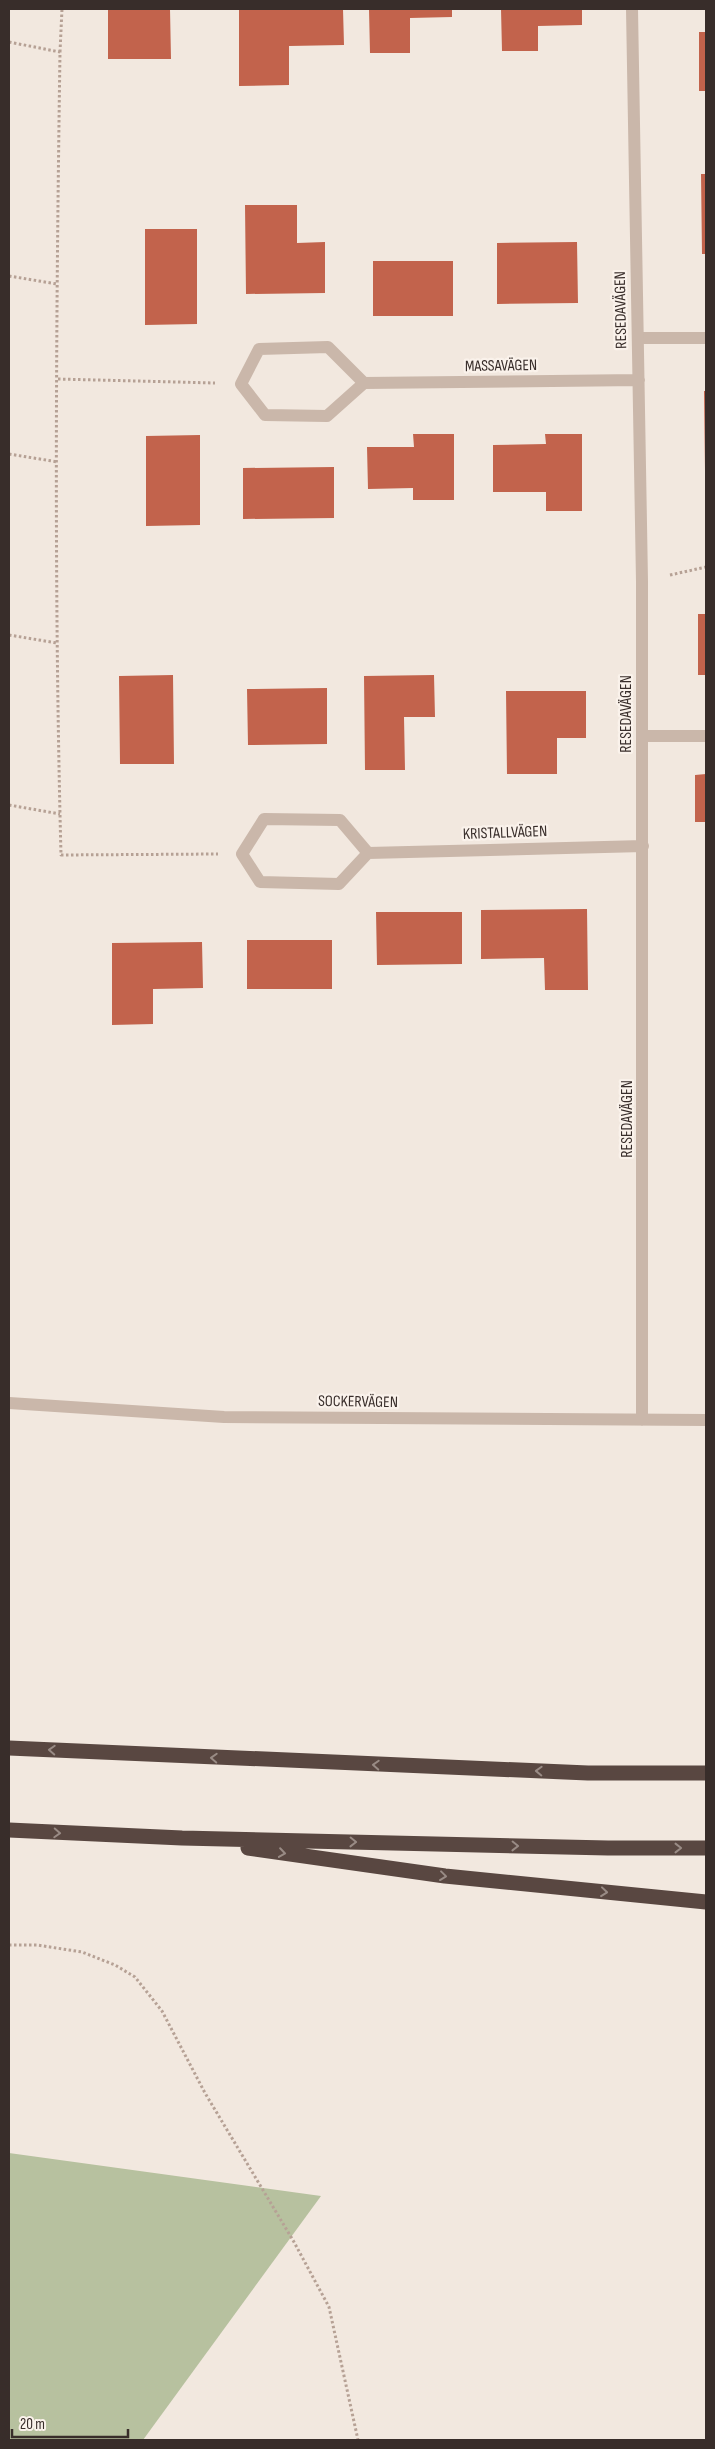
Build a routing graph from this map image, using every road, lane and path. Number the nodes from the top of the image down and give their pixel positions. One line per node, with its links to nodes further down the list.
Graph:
1 (62, 9): 4 (path)
2 (632, 9): 7 (street, RESEDAVÄGEN)
3 (9, 42): 4 (path)
4 (60, 52): 6 (path)
5 (9, 276): 6 (path)
6 (57, 284): 9 (path)
7 (638, 338): 8 (street); 10 (street, RESEDAVÄGEN)
8 (706, 338)
9 (58, 379): 12 (path); 14 (path)
10 (639, 380): 11 (street, MASSAVÄGEN); 16 (street, RESEDAVÄGEN)
11 (364, 383): 12 (street); 12 (street)
12 (241, 384)
13 (9, 454): 14 (path)
14 (58, 462): 18 (path)
15 (706, 567): 16 (path)
16 (642, 581): 19 (street, RESEDAVÄGEN)
17 (9, 635): 18 (path)
18 (57, 644): 22 (path)
19 (642, 736): 20 (street); 23 (street, RESEDAVÄGEN)
20 (706, 736)
21 (9, 805): 22 (path)
22 (60, 814): 25 (path)
23 (643, 846): 24 (street, KRISTALLVÄGEN); 27 (street, RESEDAVÄGEN)
24 (368, 853): 25 (street); 25 (street)
25 (242, 854)
26 (9, 1403): 27 (street, SOCKERVÄGEN)
27 (642, 1420): 28 (street, SOCKERVÄGEN)
28 (706, 1420)
29 (9, 1748): 31 (highway, one-way to 29)
30 (706, 1766): 31 (highway)
31 (588, 1773): 32 (highway)
32 (706, 1773)
33 (9, 1830): 34 (highway, one-way to 34)
34 (182, 1838): 35 (highway, one-way to 35); 36 (highway, one-way to 36)
35 (706, 1848)
36 (706, 1902)
37 (9, 1945): 38 (path)
38 (358, 2440)

